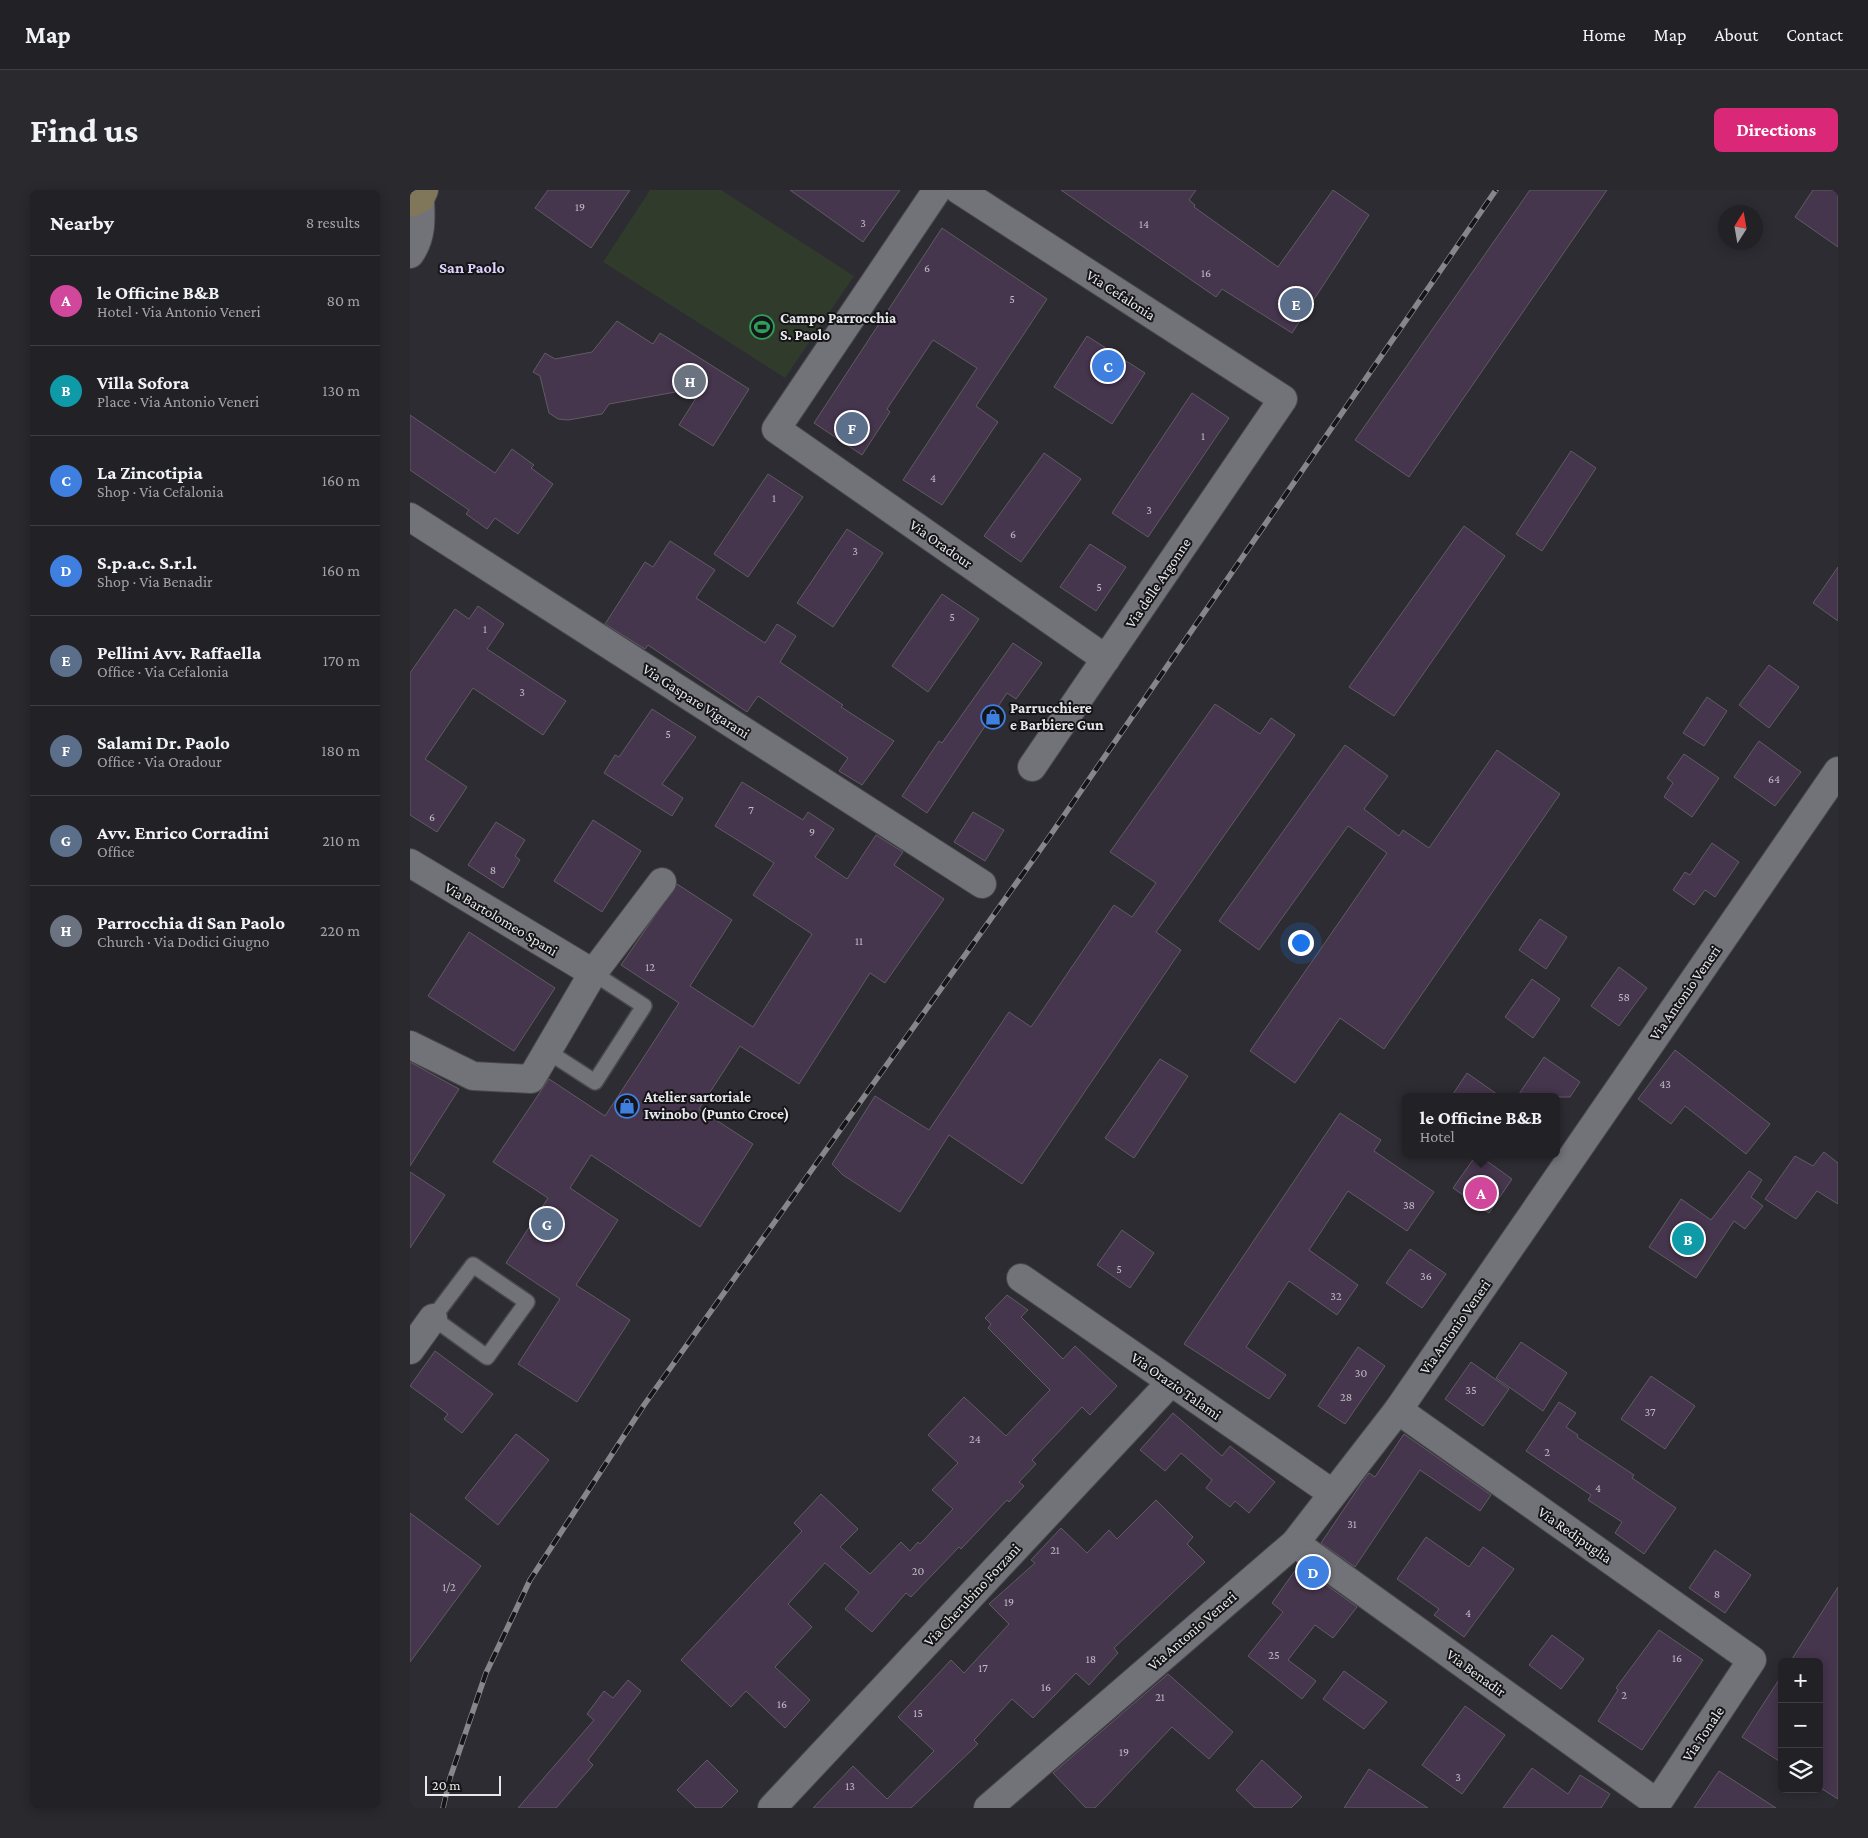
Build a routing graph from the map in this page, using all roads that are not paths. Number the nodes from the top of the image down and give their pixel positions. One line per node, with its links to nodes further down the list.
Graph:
1 (937, 190): 7 (street, Via Oradour)
2 (959, 190): 5 (street, Via Cefalonia)
3 (418, 197): 4 (street)
4 (410, 254)
5 (1283, 399): 7 (street, Via delle Argonne)
6 (410, 517): 12 (street, Via Gaspare Vigarani)
7 (1106, 659): 8 (street, Via delle Argonne)
8 (1032, 766)
9 (1838, 771): 20 (street, Via Antonio Veneri)
10 (410, 863): 13 (street, Via Bartolomeo Spani)
11 (662, 882): 13 (street)
12 (982, 884)
13 (593, 973): 15 (street); 15 (lane)
14 (410, 1045): 15 (street)
15 (547, 1050)
16 (1021, 1278): 19 (street, Via Orazio Talami)
17 (433, 1318): 17 (lane); 18 (street)
18 (410, 1350)
19 (1171, 1382): 21 (street, Via Orazio Talami); 25 (street, Via Cherubino Forzani)
20 (1398, 1410): 21 (street, Via Antonio Veneri); 23 (street, Via Redipuglia)
21 (1332, 1493): 22 (street, Via Antonio Veneri)
22 (1295, 1543): 24 (street, Via Benadir); 26 (street, Via Antonio Veneri)
23 (1752, 1660): 24 (street, Via Tonale)
24 (1656, 1806)
25 (772, 1808)
26 (988, 1808)

